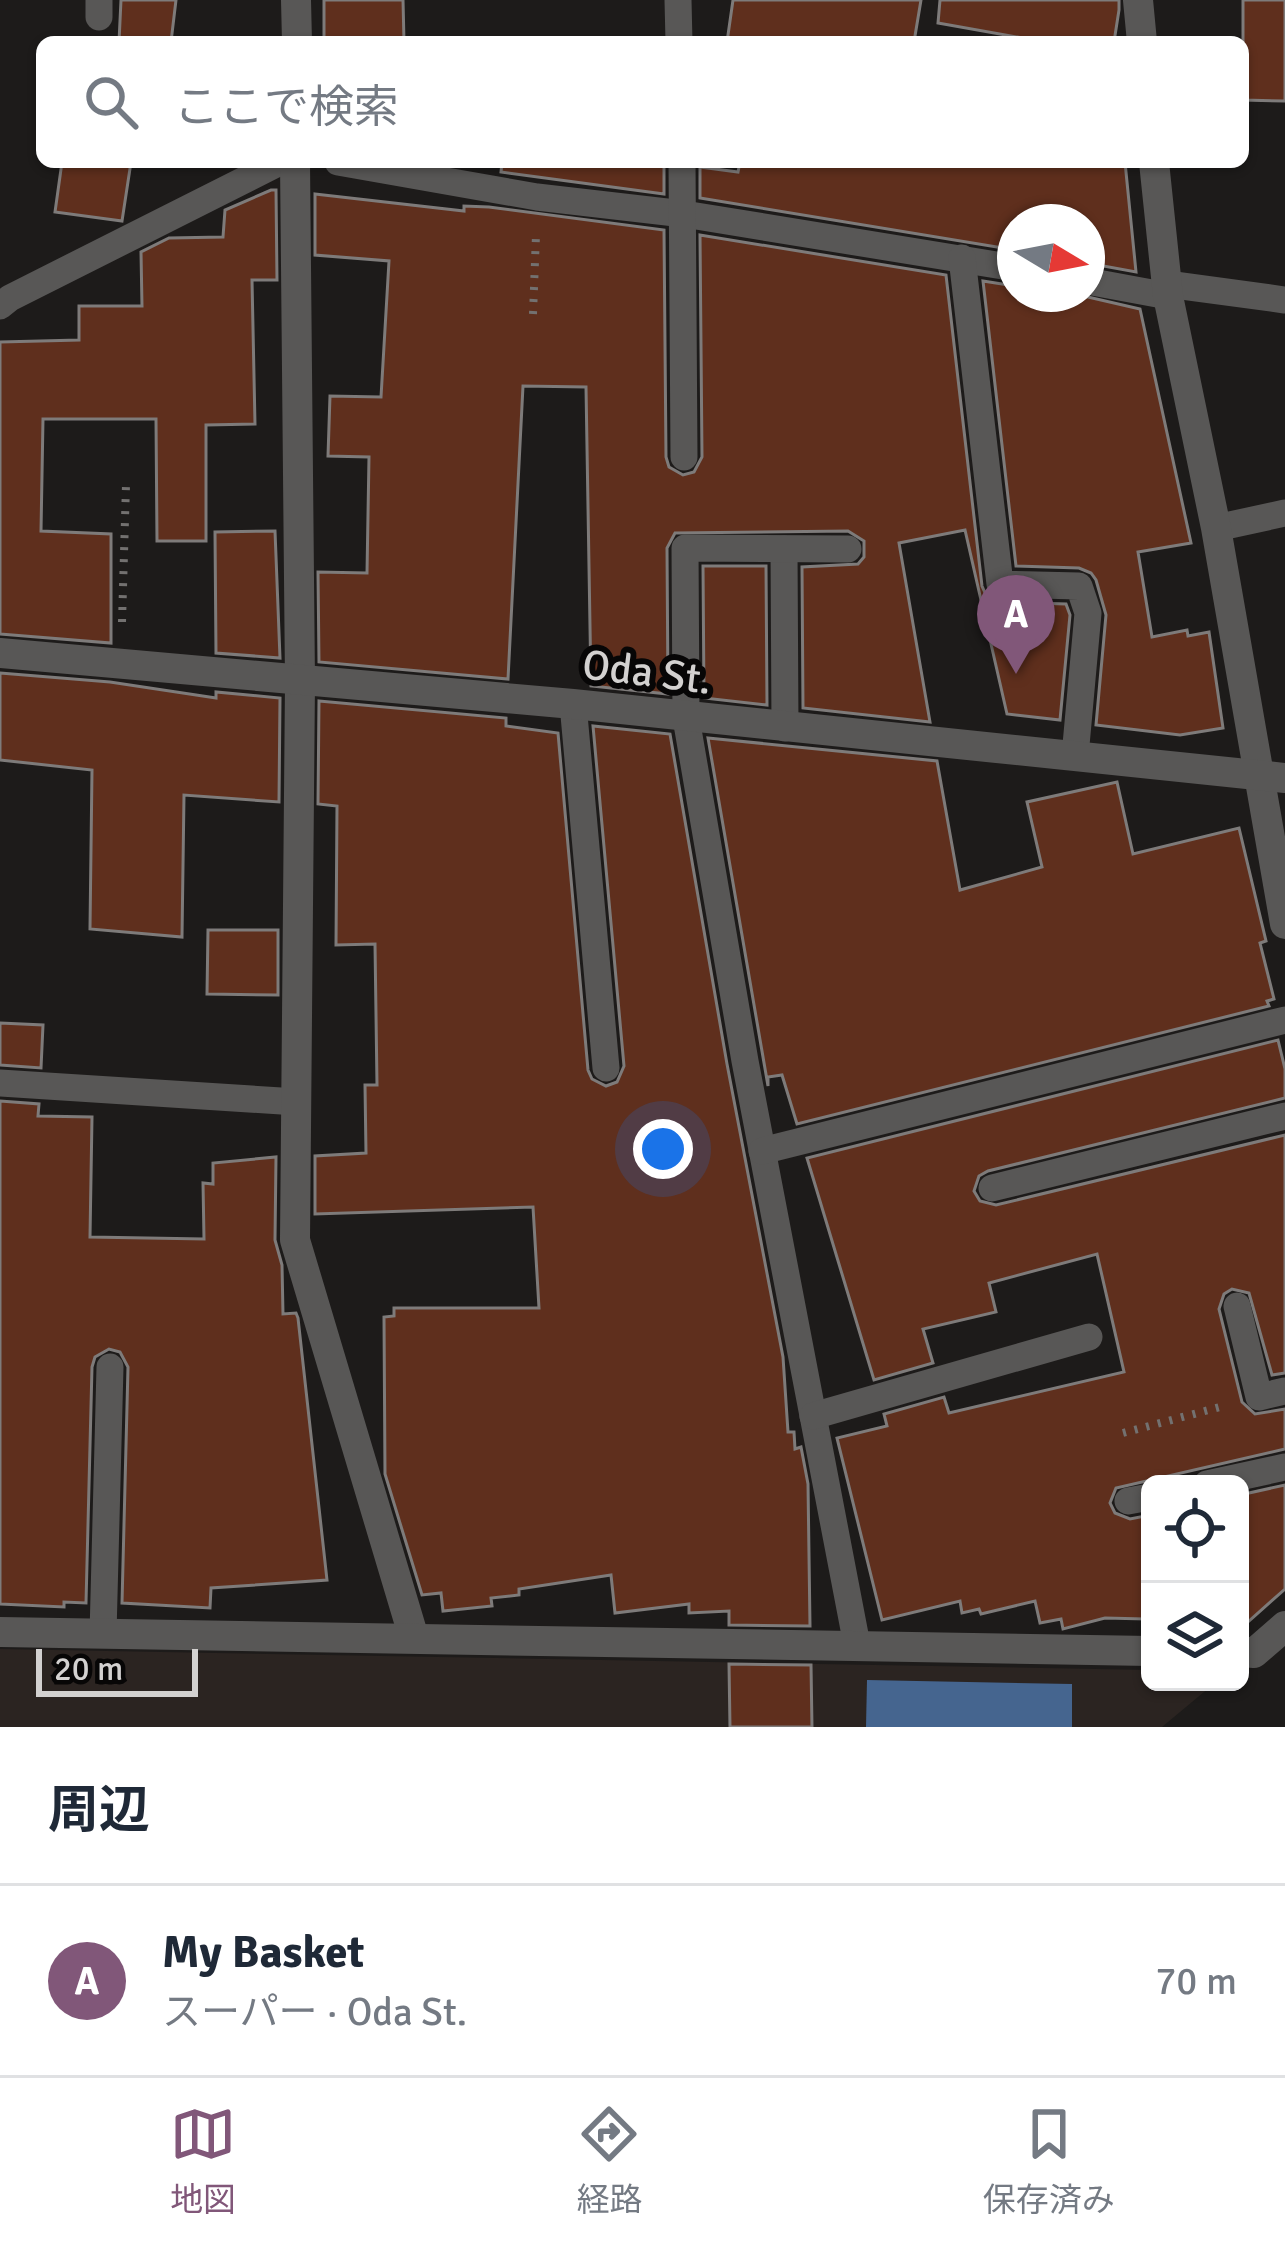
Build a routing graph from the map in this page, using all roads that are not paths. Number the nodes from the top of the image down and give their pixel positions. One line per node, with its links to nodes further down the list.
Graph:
1 (296, 0): 4 (street)
2 (678, 0): 5 (lane)
3 (1138, 0): 6 (street)
4 (297, 36)
5 (679, 36)
6 (1141, 36)
7 (268, 168): 18 (lane)
8 (295, 168): 25 (street)
9 (372, 168): 12 (lane)
10 (682, 168): 12 (lane)
11 (1155, 168): 16 (street)
12 (684, 214): 13 (lane); 19 (lane)
13 (962, 258): 14 (lane); 29 (lane)
14 (997, 265)
15 (1105, 283): 16 (lane)
16 (1167, 290): 17 (lane); 21 (street)
17 (1285, 300)
18 (0, 307)
19 (684, 457)
20 (1285, 513): 21 (lane)
21 (1216, 528): 30 (street)
22 (784, 548): 23 (lane); 27 (lane); 28 (lane)
23 (848, 549)
24 (0, 653): 25 (street, Oda St.)
25 (300, 682): 26 (street, Oda St.); 35 (street)
26 (573, 704): 27 (street, Oda St.); 33 (lane)
27 (686, 718): 28 (street, Oda St.); 37 (lane)
28 (785, 728): 29 (street, Oda St.)
29 (1075, 756): 30 (street, Oda St.)
30 (1271, 776): 31 (street)
31 (1285, 924)
32 (1285, 1020): 37 (lane)
33 (606, 1068)
34 (0, 1084): 35 (lane)
35 (297, 1102): 49 (street)
36 (1285, 1116): 38 (lane)
37 (762, 1151): 43 (lane)
38 (992, 1188)
39 (1237, 1306): 42 (lane)
40 (1089, 1337): 43 (lane)
41 (110, 1367): 48 (lane)
42 (1272, 1394)
43 (813, 1416): 50 (lane)
44 (1285, 1467): 45 (lane)
45 (1249, 1475)
46 (1285, 1626): 52 (street)
47 (0, 1632): 48 (street)
48 (103, 1634): 49 (street)
49 (414, 1638): 50 (street)
50 (857, 1645): 51 (street)
51 (1141, 1651)
52 (1249, 1653)

